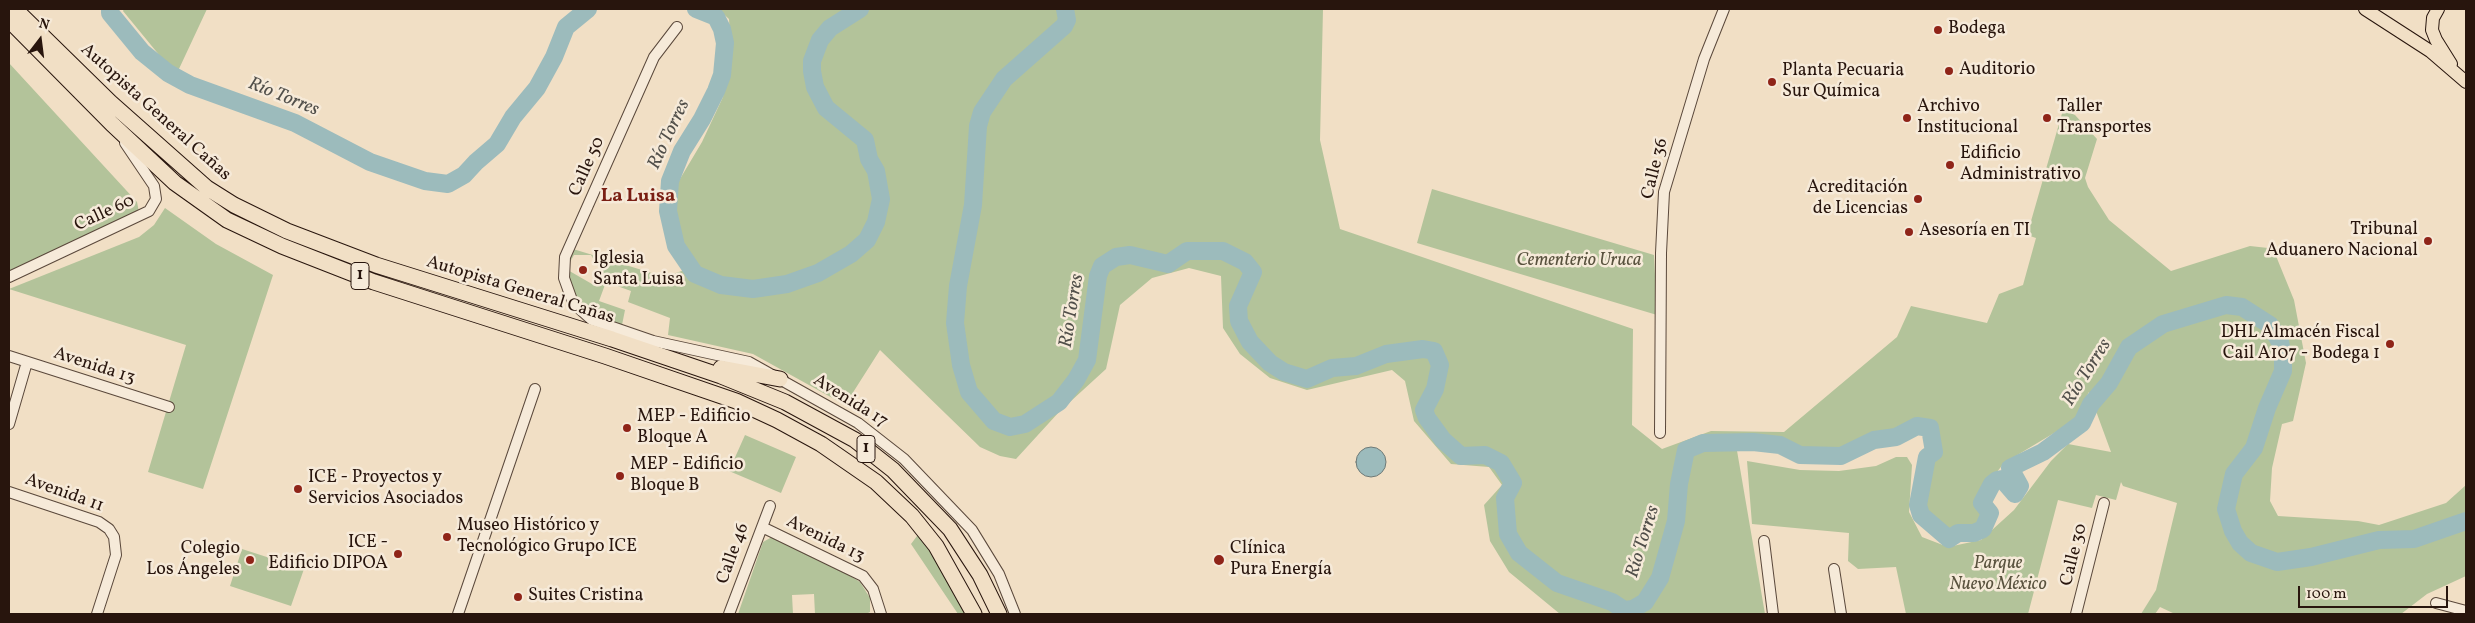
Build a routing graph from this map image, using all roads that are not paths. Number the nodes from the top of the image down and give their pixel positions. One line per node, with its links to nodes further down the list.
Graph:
1 (1724, 9): 17 (street, Calle 36)
2 (2438, 9): 6 (main road)
3 (2370, 10): 6 (main road)
4 (13, 13): 7 (highway, Autopista General Cañas / 1); 11 (highway, Autopista General Cañas / 1)
5 (677, 27): 9 (street, Calle 50)
6 (2462, 78)
7 (112, 124): 8 (street, Calle 60); 30 (highway, Autopista General Cañas / 1)
8 (9, 277)
9 (592, 320): 13 (street, Avenida 17)
10 (9, 356): 12 (street, Avenida 13)
11 (671, 359): 13 (highway); 31 (highway, Autopista General Cañas / 1)
12 (28, 362): 15 (street, Avenida 13); 16 (street)
13 (780, 379): 32 (street, Avenida 17)
14 (536, 389): 27 (street)
15 (168, 408)
16 (9, 424)
17 (1660, 433)
18 (9, 492): 26 (street, Avenida 11)
19 (2104, 503): 35 (street, Calle 30)
20 (770, 506): 21 (street, Calle 46)
21 (762, 527): 28 (street, Calle 46); 29 (street, Avenida 13)
22 (1764, 541): 33 (street)
23 (1834, 569): 34 (street)
24 (2436, 604): 25 (street)
25 (2466, 611)
26 (97, 614)
27 (458, 614)
28 (729, 614)
29 (881, 614)
30 (974, 614)
31 (999, 614)
32 (1015, 614)
33 (1773, 614)
34 (1841, 614)
35 (2076, 614)

